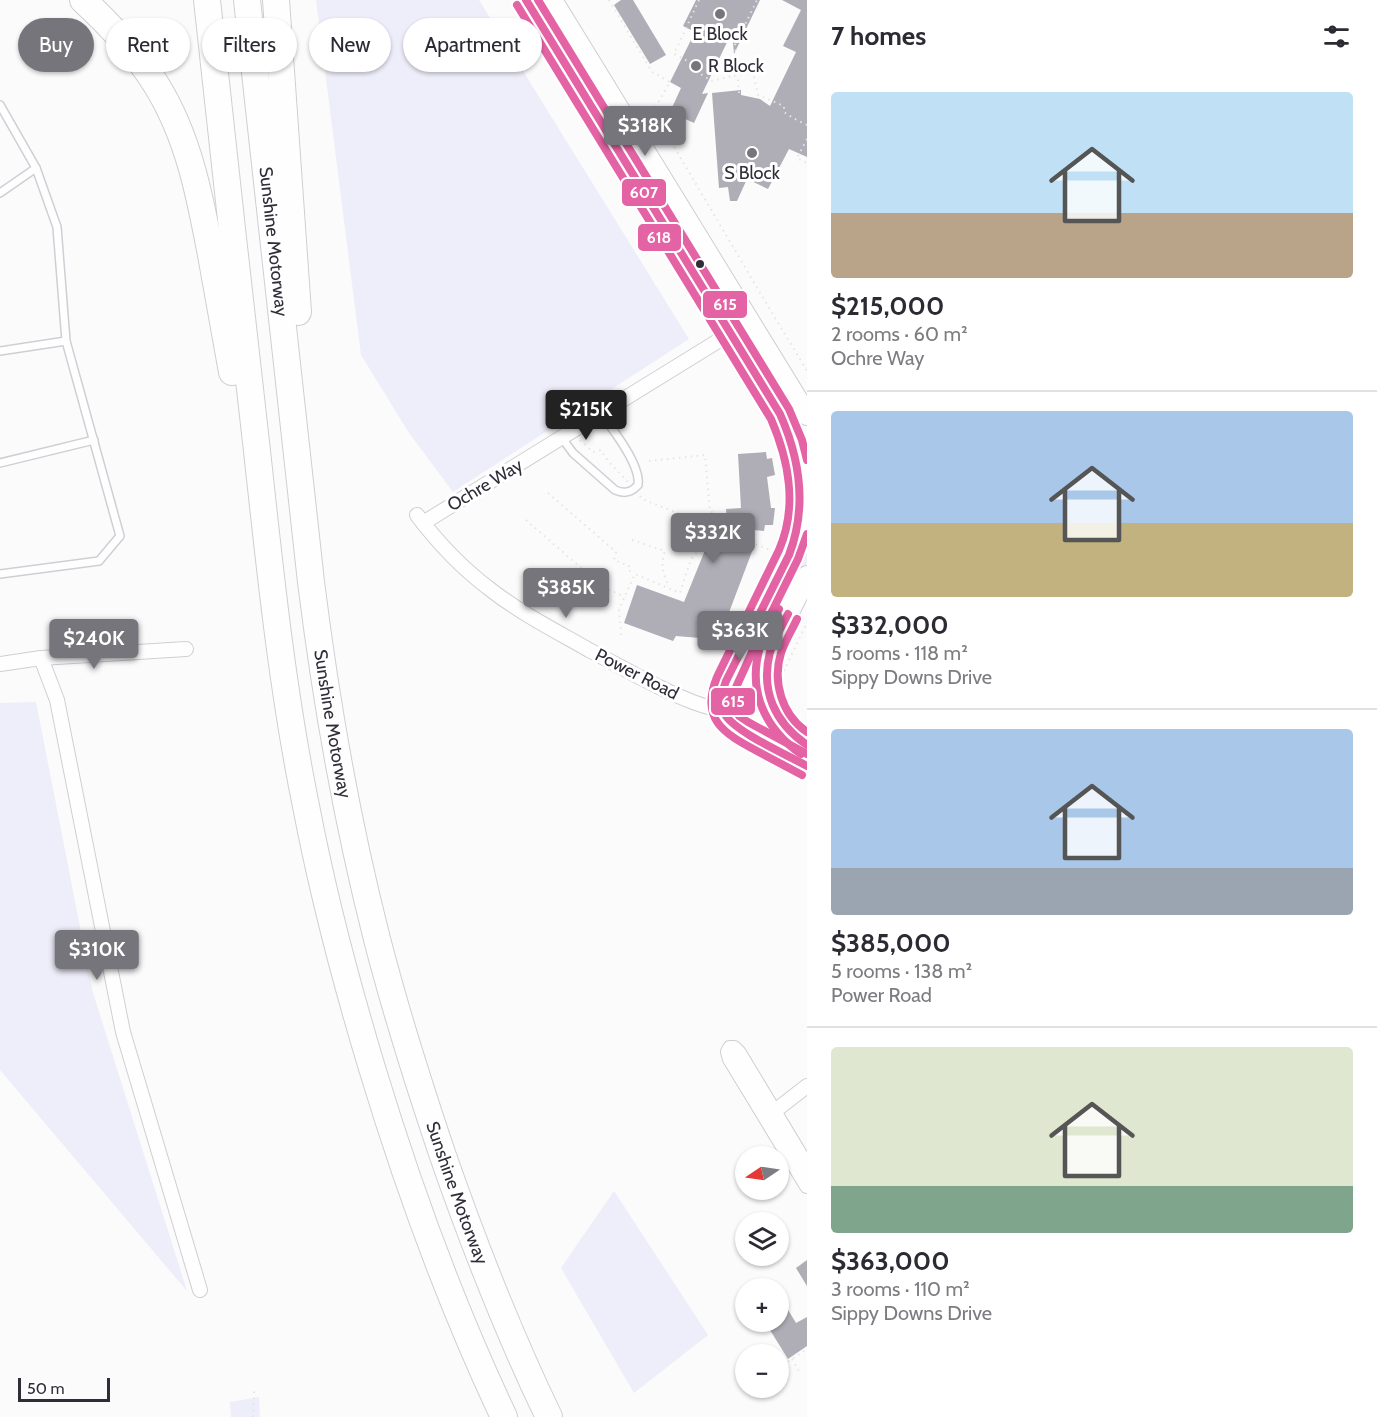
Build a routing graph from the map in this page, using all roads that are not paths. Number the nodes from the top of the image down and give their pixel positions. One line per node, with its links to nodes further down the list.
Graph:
1 (83, 0): 17 (highway)
2 (207, 0): 17 (highway)
3 (247, 0): 23 (highway, Sunshine Motorway)
4 (276, 0): 23 (highway)
5 (526, 0): 10 (main road)
6 (552, 0): 14 (main road)
7 (0, 105): 8 (lane)
8 (36, 168): 9 (lane); 11 (lane)
9 (0, 193)
10 (731, 333): 13 (street, Ochre Way); 19 (main road)
11 (66, 341): 12 (lane); 16 (lane)
12 (0, 351)
13 (601, 413): 15 (street, Ochre Way); 15 (lane)
14 (807, 415)
15 (562, 438): 20 (street, Ochre Way)
16 (94, 440): 18 (lane); 21 (lane)
17 (258, 458): 36 (highway)
18 (0, 463)
19 (804, 481): 28 (main road)
20 (420, 519): 28 (street, Power Road)
21 (0, 574)
22 (807, 576): 24 (main road)
23 (311, 582): 37 (highway, Sunshine Motorway)
24 (774, 643): 28 (main road); 29 (main road)
25 (186, 649): 26 (street)
26 (41, 658): 27 (street); 35 (street)
27 (0, 664)
28 (723, 711): 29 (main road); 30 (main road)
29 (806, 745)
30 (807, 766)
31 (807, 1086): 32 (street)
32 (770, 1115): 33 (street); 34 (street)
33 (807, 1166)
34 (807, 1186)
35 (200, 1290)
36 (504, 1417)
37 (549, 1417)

